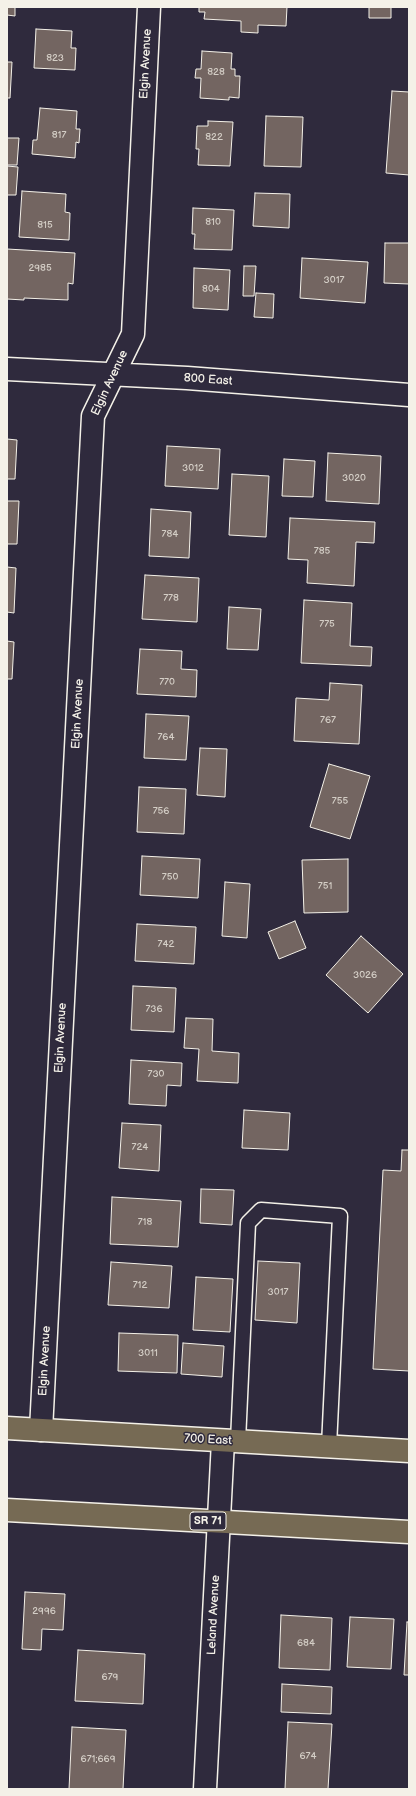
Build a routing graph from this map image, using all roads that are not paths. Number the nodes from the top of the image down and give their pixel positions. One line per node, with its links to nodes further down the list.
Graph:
1 (149, 7): 3 (street, Elgin Avenue)
2 (7, 369): 3 (street, 800 East)
3 (114, 374): 4 (street, 800 East); 6 (street, Elgin Avenue)
4 (409, 395)
5 (7, 1428): 6 (main road, 700 East)
6 (41, 1430): 7 (main road, 700 East)
7 (231, 1441): 8 (main road, 700 East); 8 (lane); 11 (street, Leland Avenue)
8 (329, 1446): 9 (main road, 700 East)
9 (409, 1451)
10 (7, 1510): 11 (main road, SR 71)
11 (219, 1521): 12 (main road, SR 71); 13 (street, Leland Avenue)
12 (409, 1532)
13 (205, 1789)

